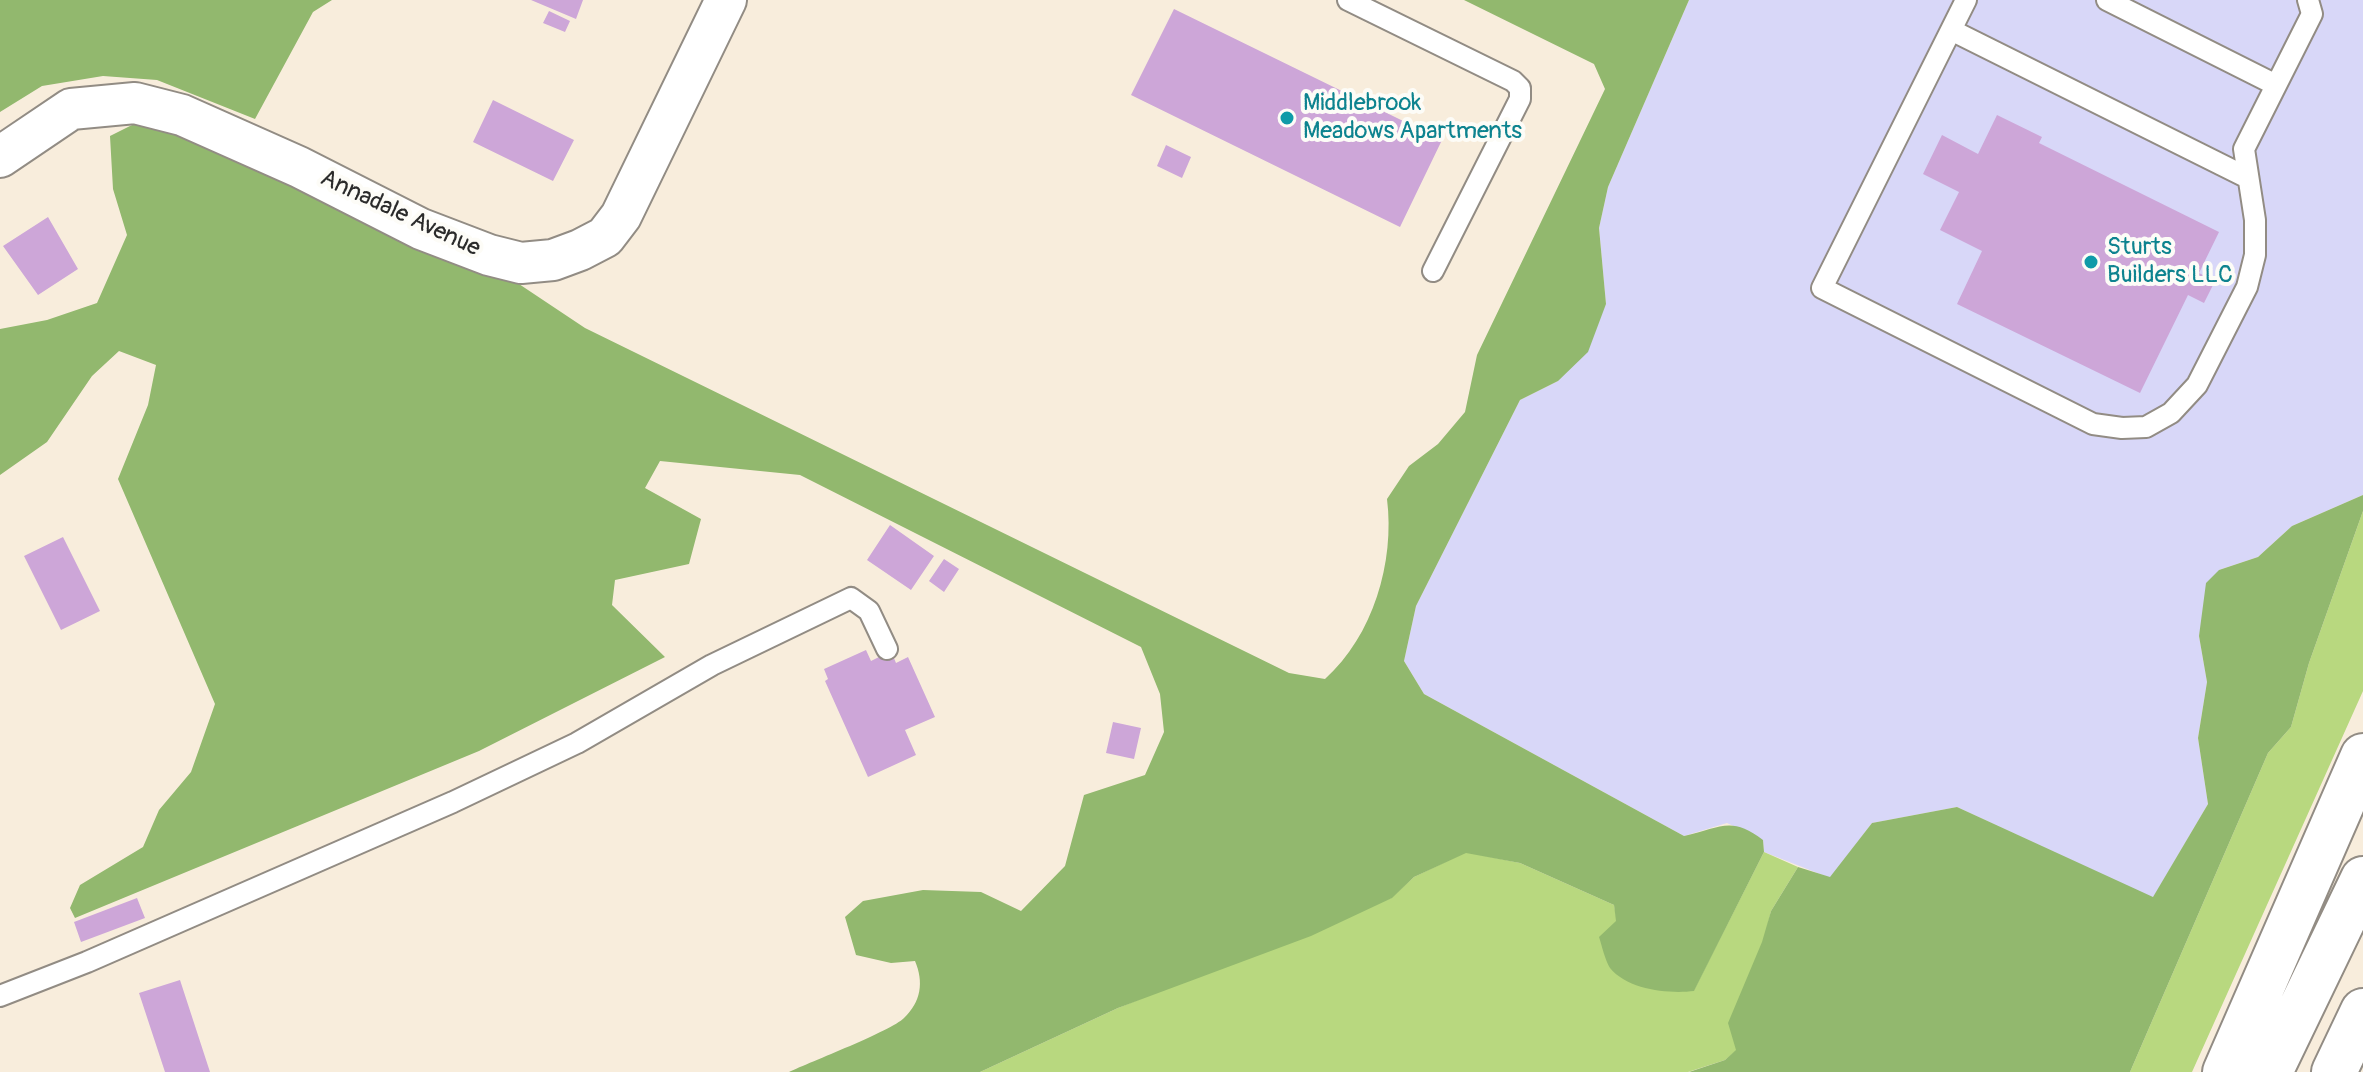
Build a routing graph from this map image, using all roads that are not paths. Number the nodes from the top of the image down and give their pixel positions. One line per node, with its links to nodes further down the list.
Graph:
1 (726, 0): 8 (street, Annadale Avenue)
2 (1348, 0): 10 (lane)
3 (1966, 0): 6 (lane)
4 (2107, 0): 7 (lane)
5 (2308, 0): 7 (lane)
6 (1951, 30): 9 (lane); 9 (lane)
7 (2276, 85): 9 (lane)
8 (0, 157)
9 (2246, 177)
10 (1433, 271)
11 (887, 649): 14 (lane)
12 (2363, 756): 16 (highway)
13 (2363, 879): 17 (highway)
14 (0, 996)
15 (2363, 1011): 18 (highway)
16 (2225, 1072)
17 (2270, 1072)
18 (2334, 1072)

